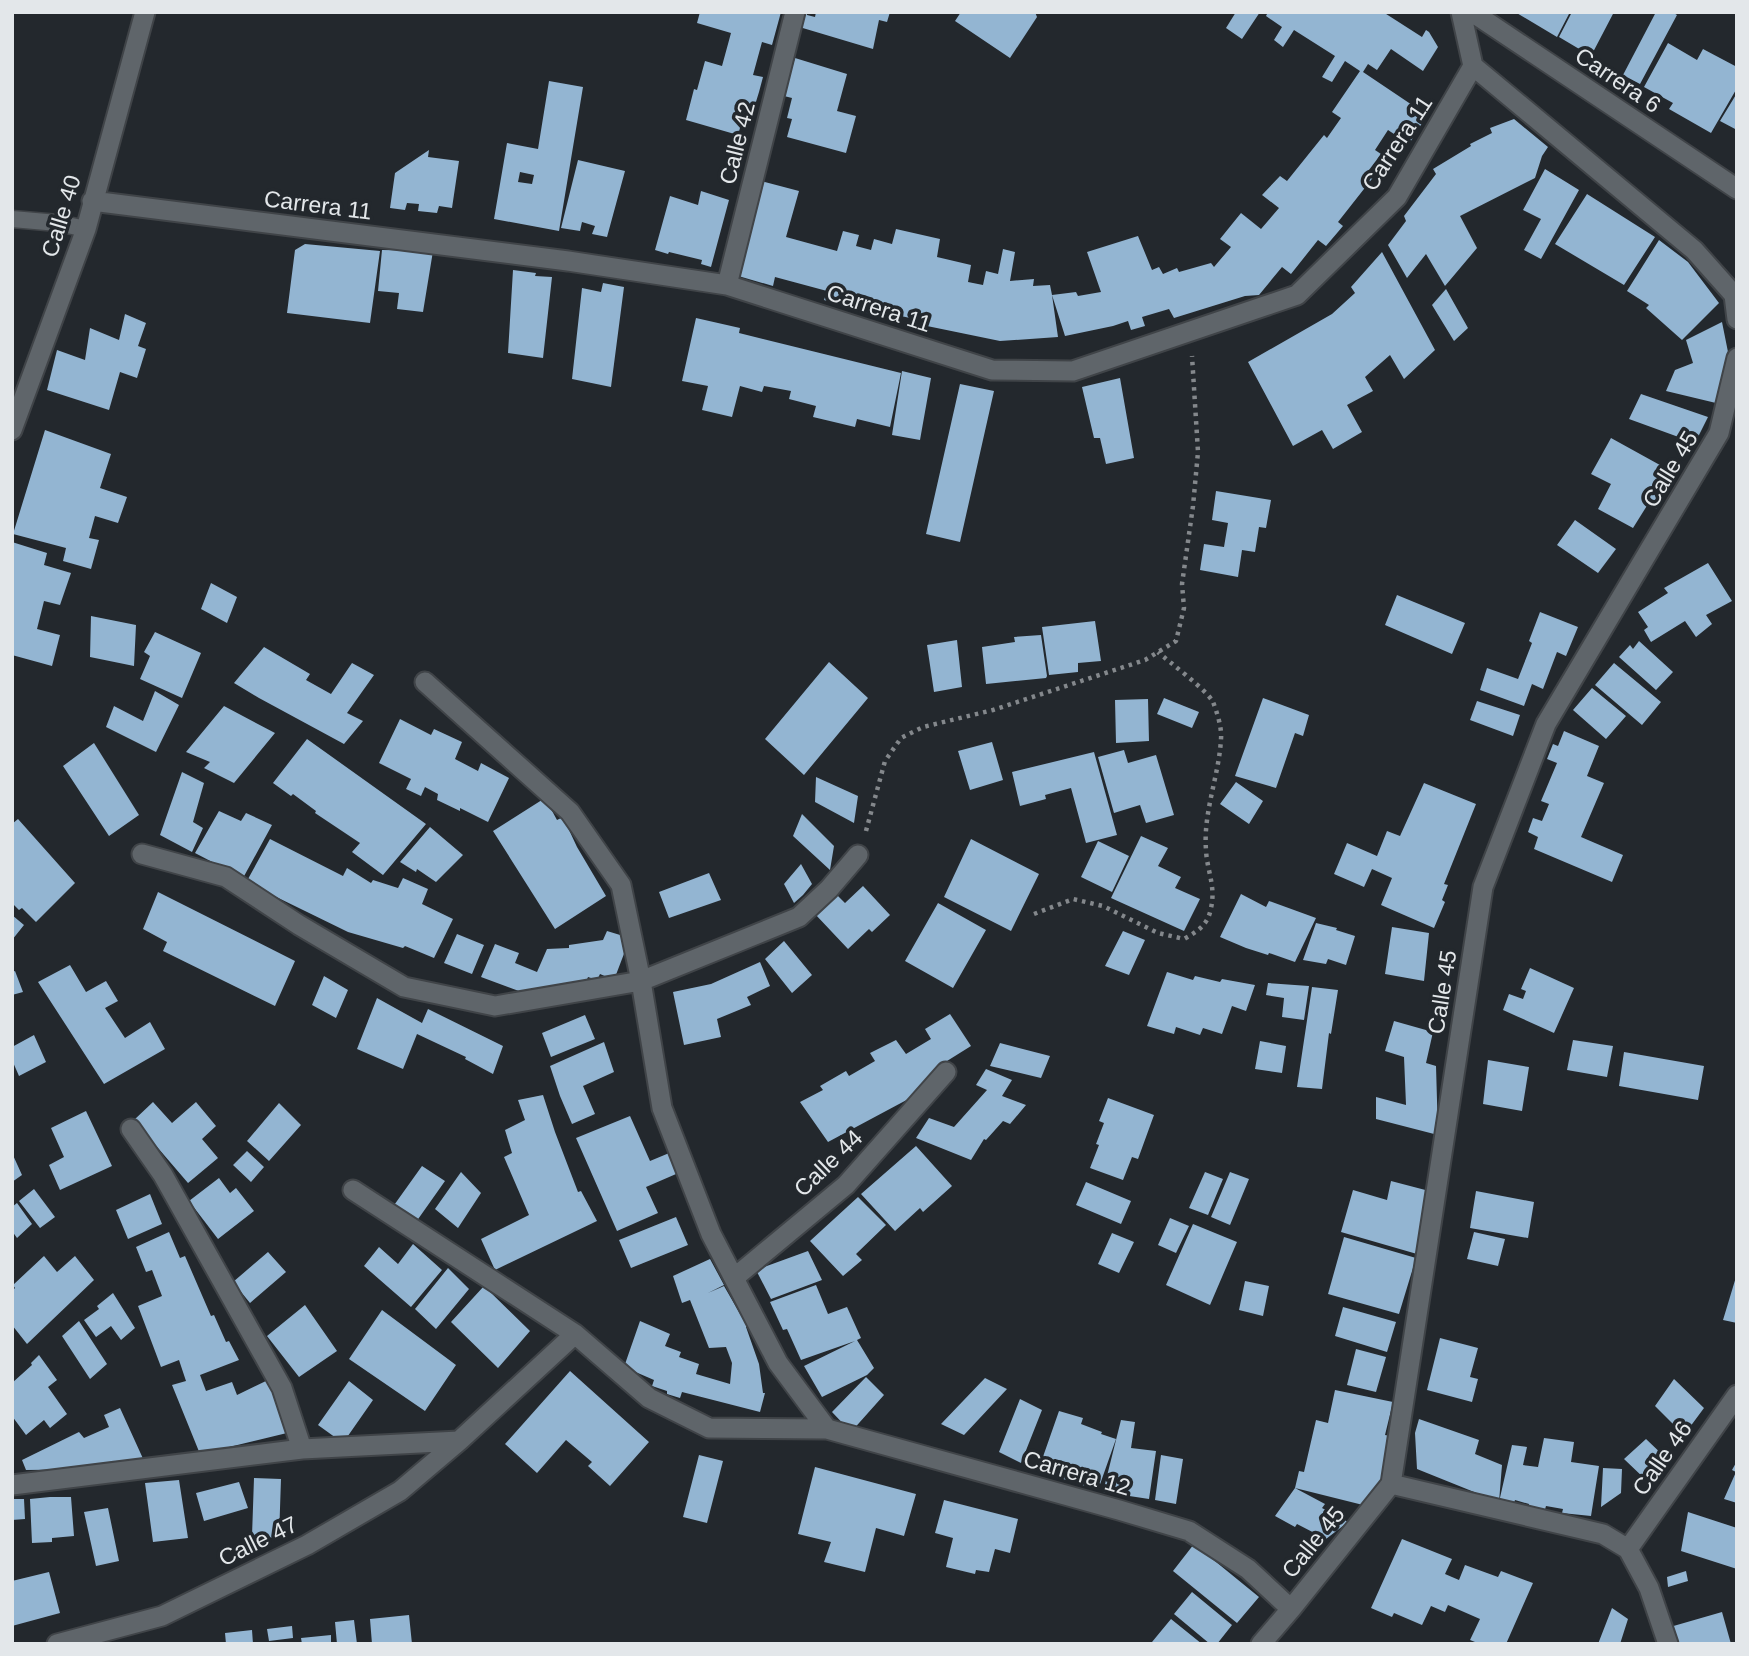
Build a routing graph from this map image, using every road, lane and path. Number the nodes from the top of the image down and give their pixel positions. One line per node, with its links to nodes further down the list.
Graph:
1 (145, 12): 7 (street, Calle 40)
2 (794, 12): 10 (street, Calle 42)
3 (1461, 12): 5 (street)
4 (1472, 12): 6 (street, Carrera 6)
5 (1474, 66): 11 (street); 12 (street, Carrera 11)
6 (1737, 189)
7 (92, 201): 9 (street, Calle 40); 10 (street, Carrera 11)
8 (12, 219): 9 (lane)
9 (86, 229): 14 (street, Calle 40)
10 (727, 285): 12 (street, Carrera 11)
11 (1737, 319)
12 (1190, 331): 15 (path)
13 (1737, 358): 30 (street, Calle 45)
14 (12, 430)
15 (1158, 652): 18 (path); 19 (path)
16 (425, 682): 20 (street)
17 (142, 854): 20 (street)
18 (858, 855): 20 (street)
19 (1034, 914)
20 (641, 981): 24 (street)
21 (946, 1072): 24 (street, Calle 44)
22 (131, 1129): 29 (street)
23 (353, 1190): 25 (street, Carrera 12)
24 (734, 1278): 27 (street)
25 (575, 1334): 27 (street, Carrera 12); 28 (street, Calle 47)
26 (1737, 1395): 32 (street, Calle 46)
27 (827, 1429): 33 (street, Carrera 12)
28 (459, 1441): 29 (street); 34 (street, Calle 47)
29 (302, 1449): 31 (street)
30 (1391, 1484): 32 (street); 33 (street, Calle 45)
31 (12, 1485)
32 (1628, 1549): 36 (street)
33 (1291, 1609): 35 (street, Calle 45)
34 (57, 1644)
35 (1261, 1644)
36 (1668, 1644)

